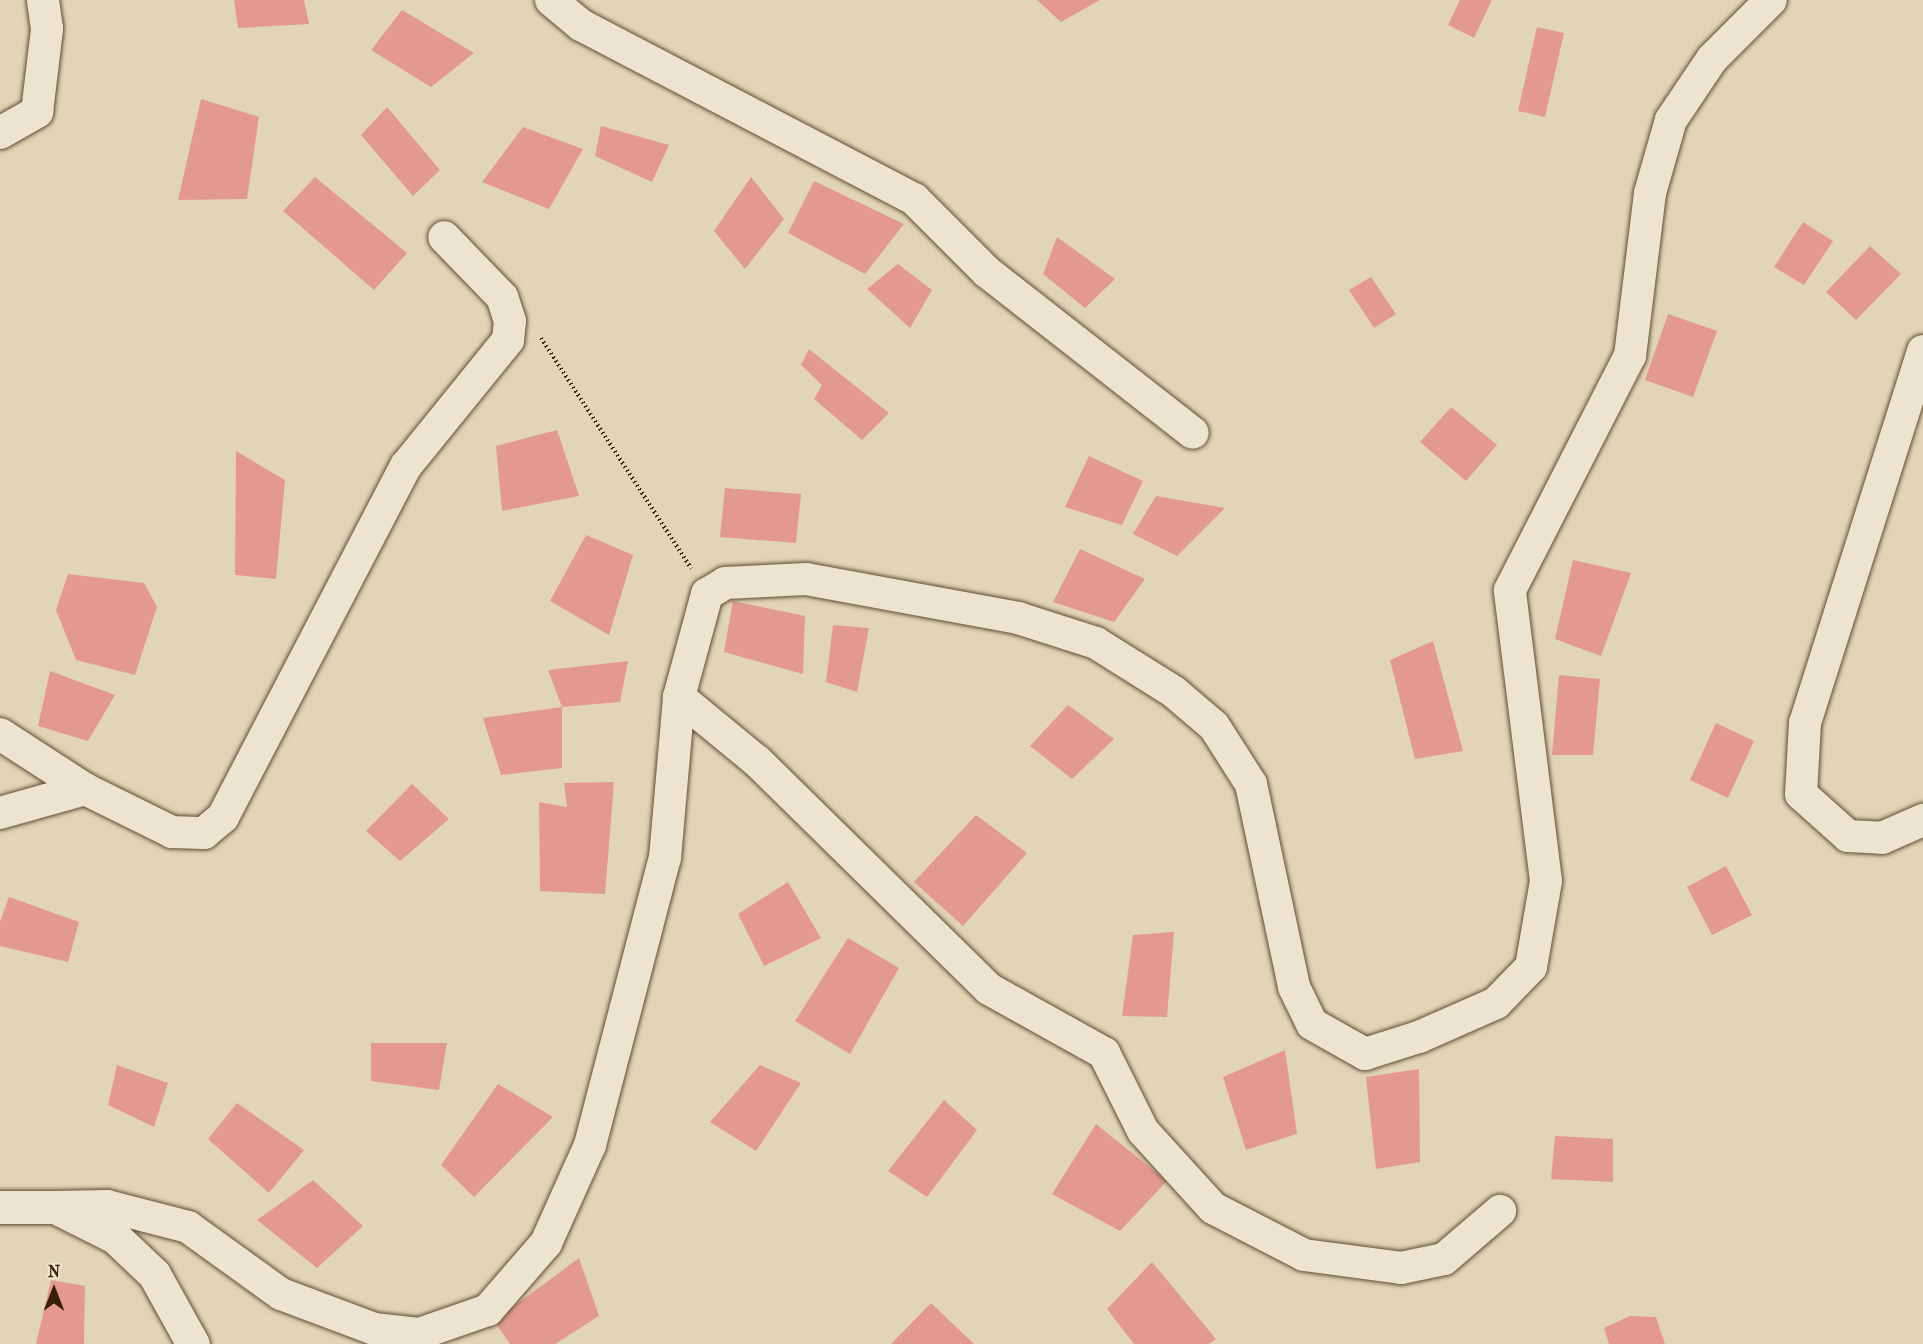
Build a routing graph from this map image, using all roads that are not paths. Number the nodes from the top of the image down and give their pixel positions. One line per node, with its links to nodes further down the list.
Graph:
1 (43, 0): 4 (street)
2 (551, 0): 7 (street)
3 (1771, 0): 8 (street)
4 (0, 133)
5 (444, 237): 10 (street)
6 (1923, 351): 12 (street)
7 (1193, 434)
8 (680, 697): 14 (street); 15 (street)
9 (0, 734): 10 (street)
10 (86, 789): 11 (street)
11 (0, 813)
12 (1923, 820)
13 (0, 1207): 14 (street)
14 (55, 1207): 16 (street)
15 (1500, 1211)
16 (193, 1344)

